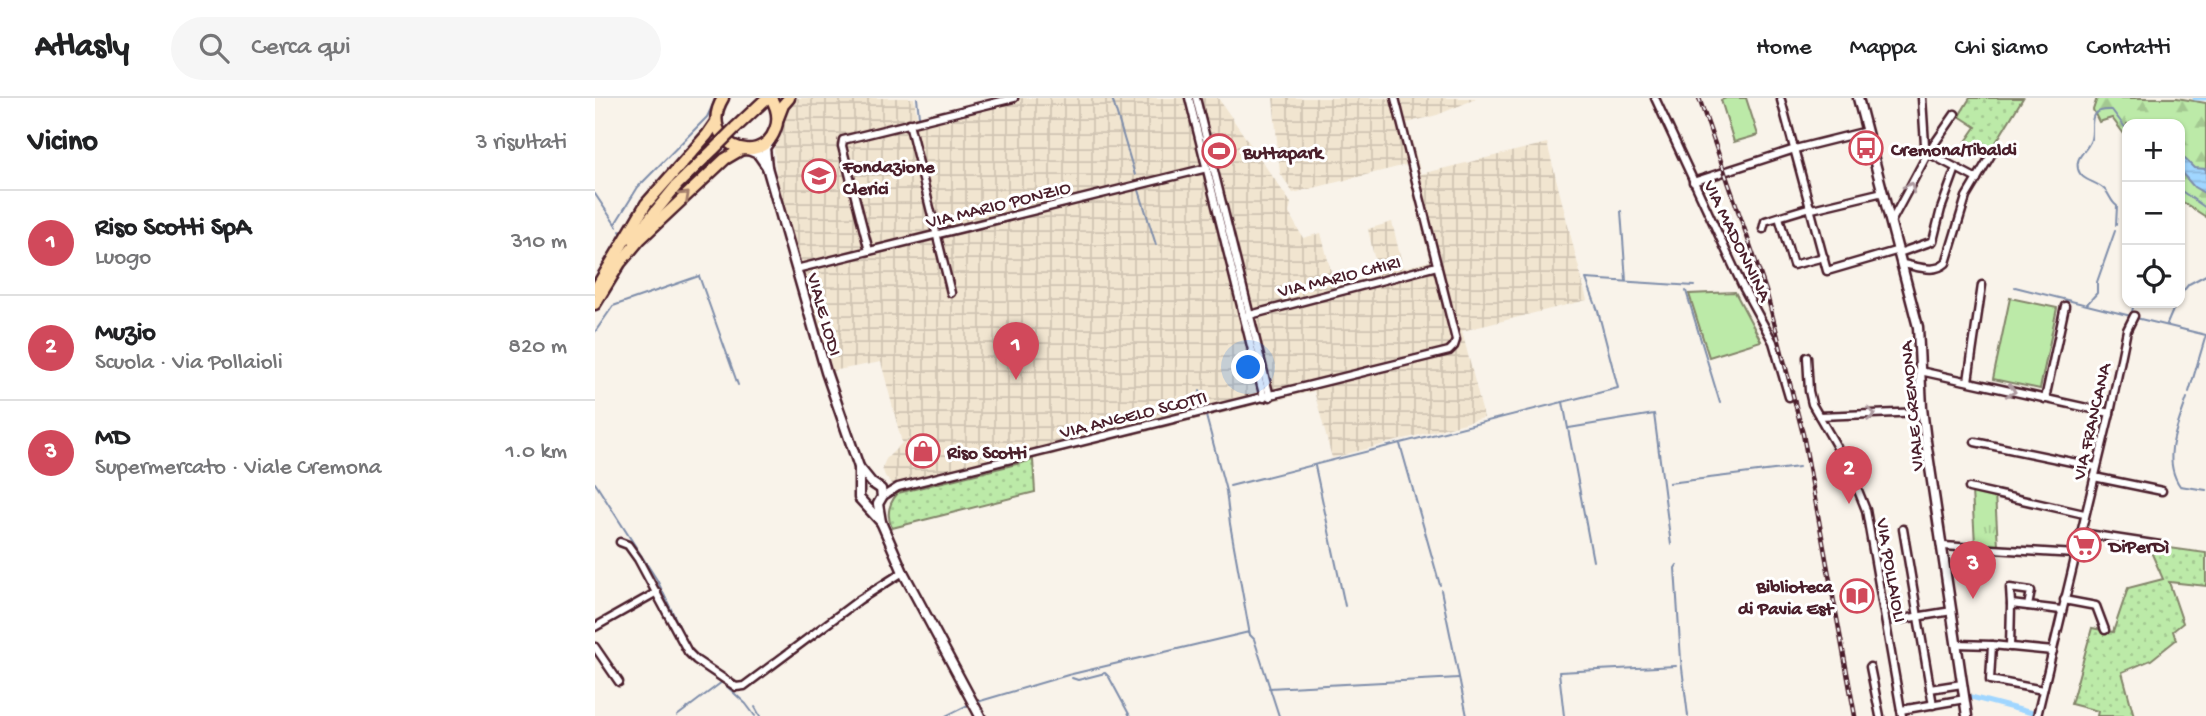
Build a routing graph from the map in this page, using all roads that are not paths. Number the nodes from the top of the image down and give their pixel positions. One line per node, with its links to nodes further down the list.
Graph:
1 (723, 98): 14 (main road)
2 (769, 98): 13 (main road); 42 (main road, bridge)
3 (789, 98): 13 (main road)
4 (1013, 98): 15 (street)
5 (1189, 98): 23 (street)
6 (1196, 98): 45 (street)
7 (1395, 98): 37 (street)
8 (1655, 98): 26 (street, VIA MADONNINA)
9 (1858, 98): 16 (street, VIALE CREMONA)
10 (1922, 98): 21 (street)
11 (1781, 100): 19 (street)
12 (1955, 114): 21 (street)
13 (778, 118): 17 (main road)
14 (716, 122): 18 (main road); 40 (main road)
15 (909, 123): 32 (street); 33 (street)
16 (1867, 131): 19 (street); 27 (street, VIALE CREMONA)
17 (773, 135): 18 (main road); 22 (street, VIALE LODI)
18 (744, 149): 22 (street); 43 (main road, one-way to 18)
19 (1795, 149): 26 (street); 28 (street)
20 (1994, 150): 25 (street)
21 (1928, 153): 24 (street); 30 (street, one-way to 21)
22 (767, 167): 38 (street, VIALE LODI)
23 (1207, 168): 32 (street, VIA MARIO PONZIO); 45 (street)
24 (1956, 168): 25 (street); 34 (street)
25 (1977, 179): 36 (street)
26 (1693, 182): 51 (street, VIA MADONNINA)
27 (1883, 192): 28 (street); 30 (street, VIALE CREMONA)
28 (1812, 208): 29 (street); 35 (street)
29 (1779, 216): 31 (street); 35 (street)
30 (1891, 222): 34 (street, VIALE CREMONA)
31 (1763, 229)
32 (937, 234): 33 (street, VIA MARIO PONZIO); 41 (street)
33 (869, 251): 38 (street, VIA MARIO PONZIO)
34 (1899, 252): 35 (street); 36 (street, VIALE CREMONA)
35 (1824, 257)
36 (1902, 264): 48 (street, VIALE CREMONA)
37 (1437, 266): 45 (street, VIA MARIO CHIRI); 50 (street, VIA ANGELO SCOTTI)
38 (796, 269): 57 (street, VIALE LODI)
39 (1982, 285): 49 (street)
40 (595, 290)
41 (951, 293)
42 (595, 297)
43 (595, 304)
44 (2065, 306): 52 (street)
45 (1246, 316): 50 (street)
46 (2134, 316): 54 (street, VIA FRANCANA)
47 (1807, 357): 55 (street, VIA POLLAIOLI)
48 (1920, 372): 49 (street); 53 (street, VIALE CREMONA)
49 (1969, 381): 52 (street, one-way to 52)
50 (1267, 397): 61 (street, VIA ANGELO SCOTTI)
51 (1789, 397)
52 (2045, 398): 54 (street)
53 (1923, 412): 55 (street, one-way to 53); 73 (street, VIALE CREMONA)
54 (2110, 414): 58 (street, VIA FRANCANA)
55 (1819, 416): 98 (street, VIA POLLAIOLI)
56 (1975, 442): 58 (street)
57 (859, 467): 60 (street, VIALE LODI); 63 (street, VIALE LODI)
58 (2096, 467): 59 (street, VIA FRANCANA)
59 (2094, 477): 64 (street); 67 (street, VIA FRANCANA)
60 (875, 484): 61 (street, VIA ANGELO SCOTTI); 63 (street); 65 (street)
61 (898, 487): 65 (street, VIA ANGELO SCOTTI)
62 (1969, 488): 67 (street)
63 (859, 490): 66 (street)
64 (2162, 491)
65 (880, 500): 66 (street); 68 (street)
66 (867, 506): 68 (street)
67 (2084, 514): 70 (street, VIA FRANCANA)
68 (881, 522): 75 (street)
69 (1903, 529): 82 (street)
70 (2081, 533): 72 (street); 74 (street, VIA FRANCANA)
71 (620, 542): 76 (street)
72 (2161, 545)
73 (1943, 546): 74 (street); 81 (street, VIALE CREMONA)
74 (2076, 554): 77 (street, VIA FRANCANA)
75 (903, 572): 76 (street); 99 (street)
76 (657, 592): 84 (street)
77 (2064, 600): 80 (street, VIA FRANCANA); 85 (street)
78 (2011, 604): 79 (street); 79 (street); 89 (street)
79 (2028, 606): 80 (street)
80 (2061, 610): 90 (street, VIA FRANCANA)
81 (1952, 611): 82 (street); 86 (street, VIALE CREMONA)
82 (1918, 617): 83 (street); 94 (street)
83 (1903, 619)
84 (595, 627)
85 (2105, 630)
86 (1957, 644): 87 (street); 93 (street, VIALE CREMONA)
87 (1992, 645): 89 (street); 95 (street)
88 (595, 647): 92 (street)
89 (2010, 647): 90 (street)
90 (2053, 651): 95 (street, VIA FRANCANA)
91 (1870, 667): 100 (street)
92 (619, 682)
93 (1962, 684): 94 (street); 96 (street, VIALE CREMONA)
94 (1930, 689): 97 (street)
95 (2043, 690): 102 (street, VIA FRANCANA)
96 (1965, 699): 97 (street); 101 (street, VIALE CREMONA)
97 (1933, 705): 98 (street)
98 (1901, 713)
99 (980, 716)
100 (1880, 716)
101 (1968, 716)
102 (2037, 716)

